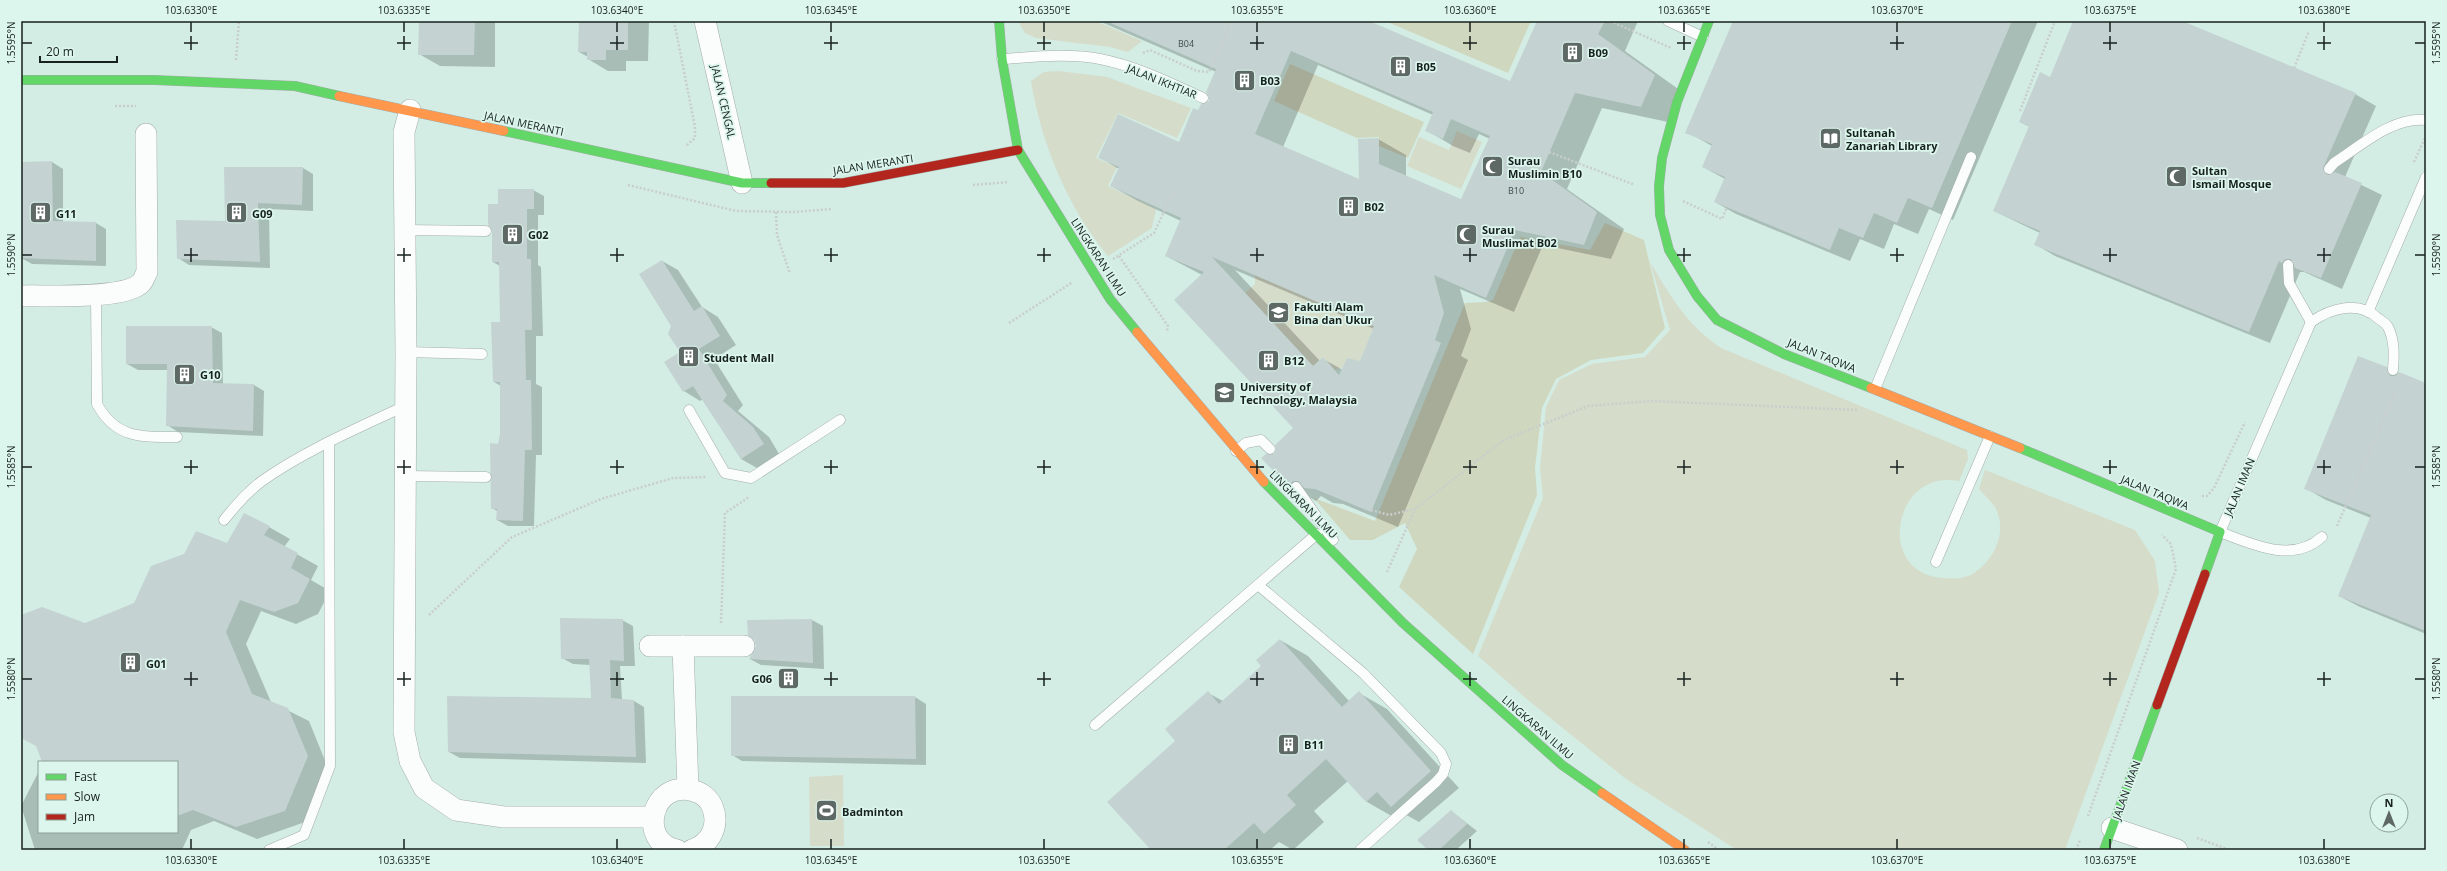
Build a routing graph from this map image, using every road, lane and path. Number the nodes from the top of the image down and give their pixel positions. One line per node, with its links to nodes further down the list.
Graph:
1 (239, 21): 17 (path)
2 (674, 21): 23 (path)
3 (705, 21): 29 (street, JALAN CENGAL)
4 (999, 21): 13 (street, LINGKARAN ILMU)
5 (1232, 21): 14 (path)
6 (1610, 21): 12 (path)
7 (1668, 21): 11 (lane)
8 (1709, 21): 11 (street, JALAN TAQWA)
9 (2055, 21): 20 (path)
10 (2309, 31): 15 (path)
11 (1702, 37): 49 (street, JALAN TAQWA)
12 (1672, 48)
13 (1002, 59): 14 (lane, JALAN IKHTIAR); 24 (street, LINGKARAN ILMU)
14 (1132, 68): 18 (lane, JALAN IKHTIAR)
15 (2294, 68)
16 (21, 80): 17 (street, JALAN MERANTI)
17 (235, 82): 19 (street, JALAN MERANTI)
18 (1203, 98)
19 (410, 110): 29 (street, JALAN MERANTI); 35 (street)
20 (2020, 111)
21 (2426, 120): 27 (lane)
22 (146, 134): 40 (street)
23 (680, 147)
24 (1018, 150): 30 (street, JALAN MERANTI); 38 (street, LINGKARAN ILMU)
25 (1549, 152): 31 (path)
26 (1971, 157): 49 (lane)
27 (2329, 169)
28 (2426, 177): 42 (lane)
29 (742, 183): 30 (street, JALAN MERANTI)
30 (776, 183): 39 (path)
31 (1636, 185)
32 (1175, 188): 38 (path)
33 (1682, 200): 34 (path)
34 (1727, 207)
35 (404, 230): 36 (lane); 45 (street)
36 (486, 231)
37 (2288, 265): 43 (lane)
38 (1092, 272): 44 (path); 58 (street, LINGKARAN ILMU)
39 (790, 274)
40 (96, 295): 41 (street); 55 (lane)
41 (21, 296)
42 (2368, 312): 43 (lane); 47 (lane)
43 (2311, 322): 68 (lane, JALAN IMAN)
44 (1009, 323)
45 (406, 352): 46 (lane); 50 (street)
46 (482, 354)
47 (2393, 370)
48 (2399, 382): 67 (path)
49 (1875, 389): 54 (street, JALAN TAQWA)
50 (405, 406): 56 (lane); 60 (street)
51 (688, 410): 59 (lane)
52 (1862, 410): 63 (path)
53 (840, 420): 59 (lane)
54 (1990, 436): 68 (street, JALAN TAQWA); 71 (lane)
55 (177, 437)
56 (329, 443): 66 (lane); 84 (lane)
57 (1270, 449): 58 (lane)
58 (1236, 450): 69 (street, LINGKARAN ILMU)
59 (725, 473): 76 (path)
60 (404, 476): 61 (lane); 76 (street)
61 (486, 477)
62 (1296, 487): 73 (lane)
63 (1415, 509): 64 (path); 72 (path)
64 (1372, 510)
65 (725, 513): 75 (path)
66 (224, 520)
67 (2335, 530)
68 (2220, 532): 70 (lane); 83 (street, JALAN IMAN)
69 (1317, 534): 73 (street, LINGKARAN ILMU); 74 (lane)
70 (2322, 537)
71 (1936, 562)
72 (1386, 575)
73 (1358, 576): 88 (street, LINGKARAN ILMU)
74 (1258, 585): 80 (lane); 87 (lane)
75 (720, 608)
76 (405, 637): 82 (street)
77 (650, 646): 78 (street)
78 (683, 646): 79 (street); 81 (street)
79 (744, 646)
80 (1095, 725)
81 (688, 789): 82 (street); 86 (street)
82 (653, 817): 85 (street)
83 (2112, 828): 89 (street, JALAN IMAN); 90 (street)
84 (269, 850)
85 (677, 850)
86 (692, 850)
87 (1360, 850)
88 (1685, 850)
89 (2104, 850)
90 (2177, 850)

